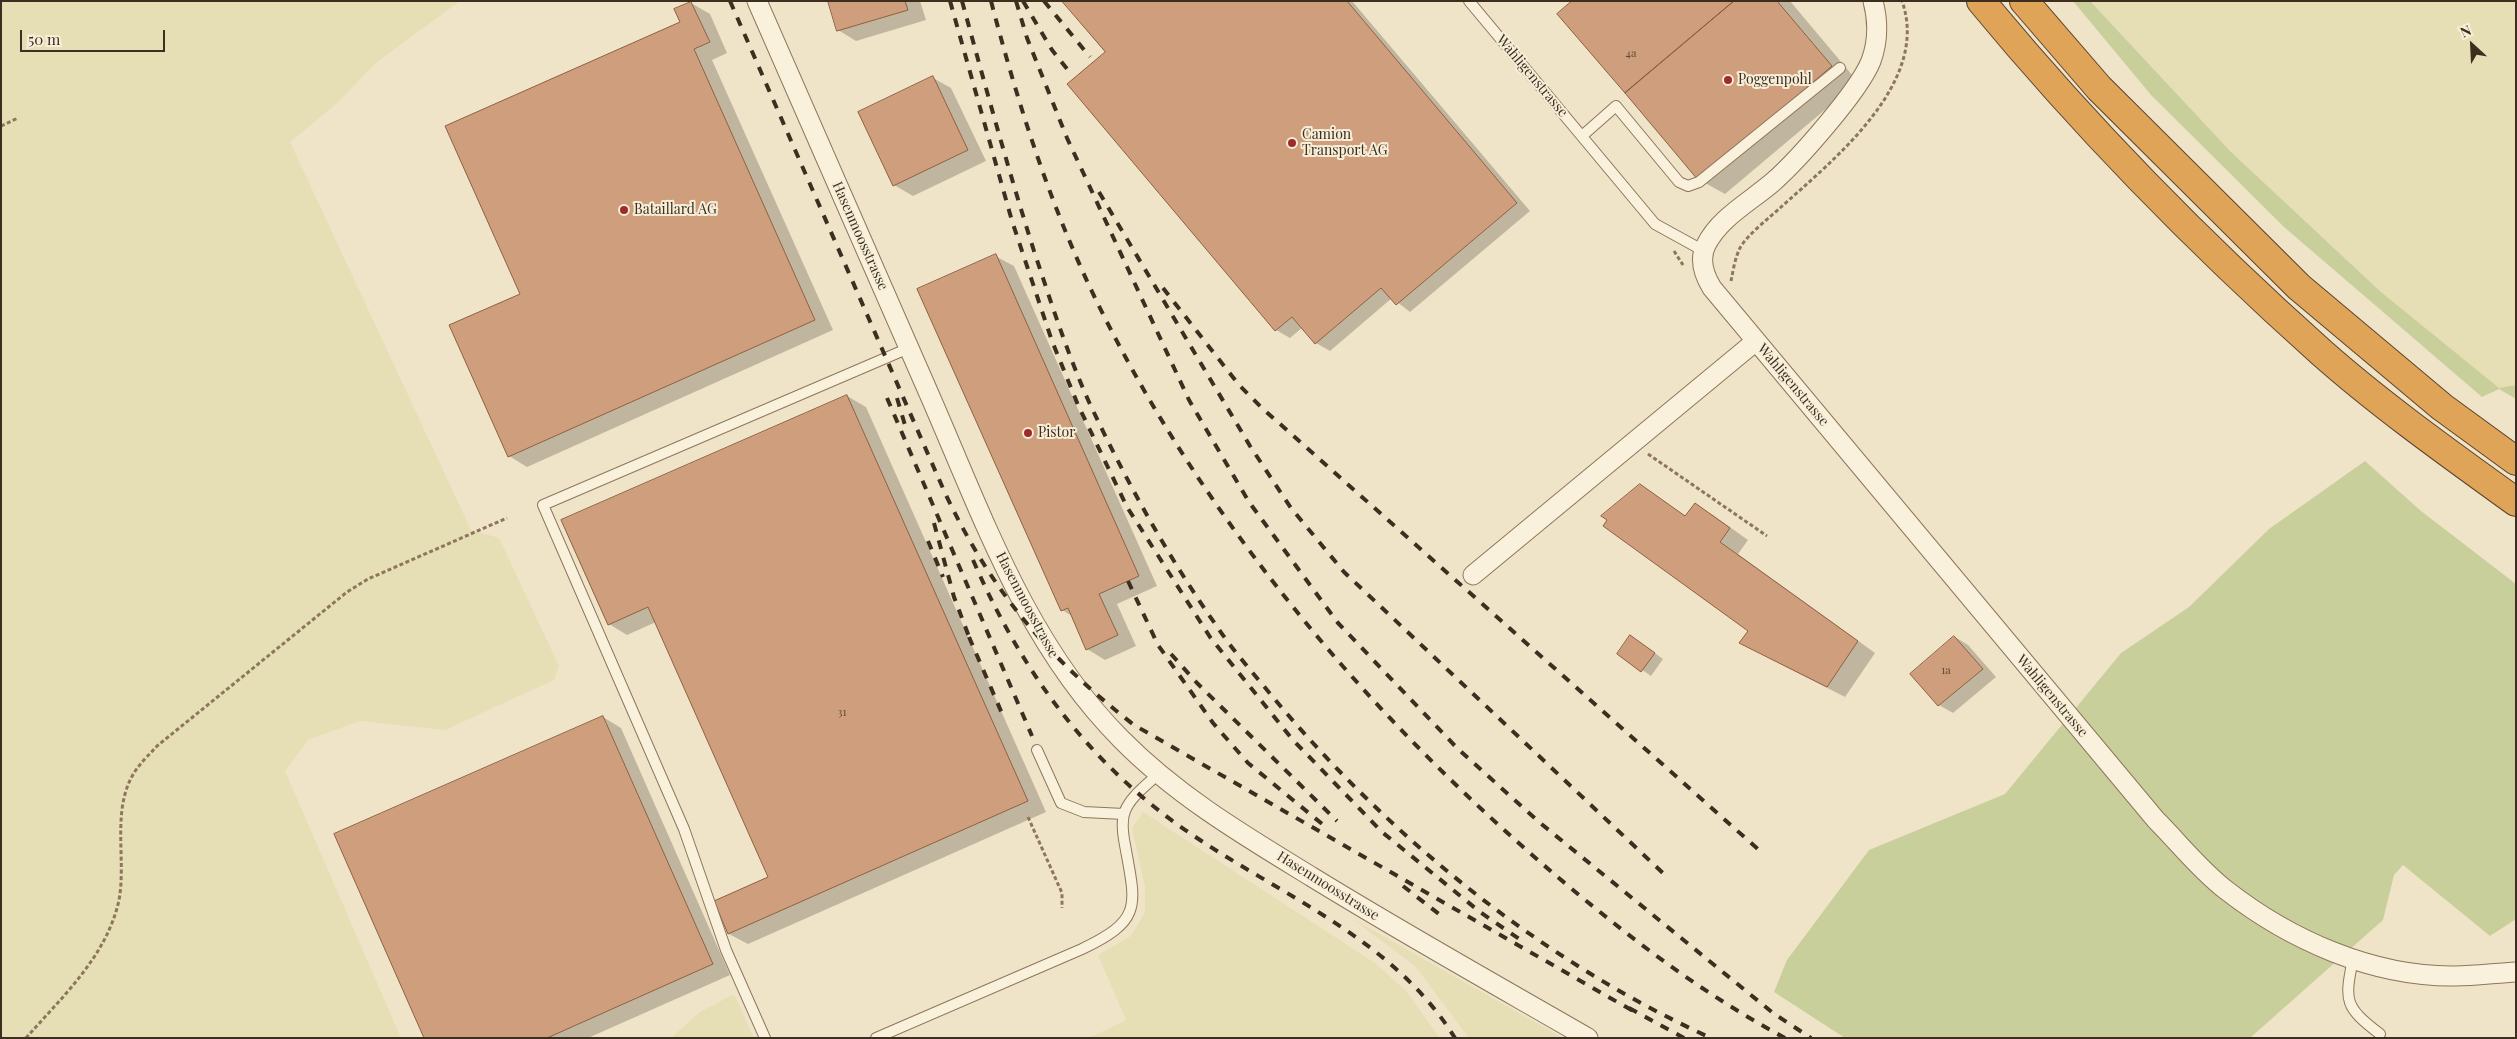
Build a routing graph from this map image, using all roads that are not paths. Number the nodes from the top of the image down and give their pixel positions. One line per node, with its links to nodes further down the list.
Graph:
1 (757, 1): 10 (street, Hasenmoosstrasse)
2 (1469, 1): 7 (lane, Wahligenstrasse)
3 (1873, 1): 8 (street)
4 (1981, 1): 12 (highway)
5 (2024, 1): 11 (highway)
6 (1840, 68): 7 (lane)
7 (1582, 136): 8 (lane, Wahligenstrasse)
8 (1704, 252): 9 (street, Wahligenstrasse)
9 (1756, 341): 13 (street); 17 (street, Wahligenstrasse)
10 (909, 348): 15 (street, Hasenmoosstrasse); 20 (lane)
11 (2516, 461)
12 (2516, 502)
13 (1473, 575)
14 (1038, 750): 16 (lane)
15 (1158, 774): 16 (lane); 22 (street, Hasenmoosstrasse)
16 (1124, 814): 21 (lane)
17 (2353, 959): 18 (street, Wahligenstrasse); 19 (lane)
18 (2516, 972)
19 (2380, 1034)
20 (765, 1038)
21 (876, 1038)
22 (1588, 1038)

